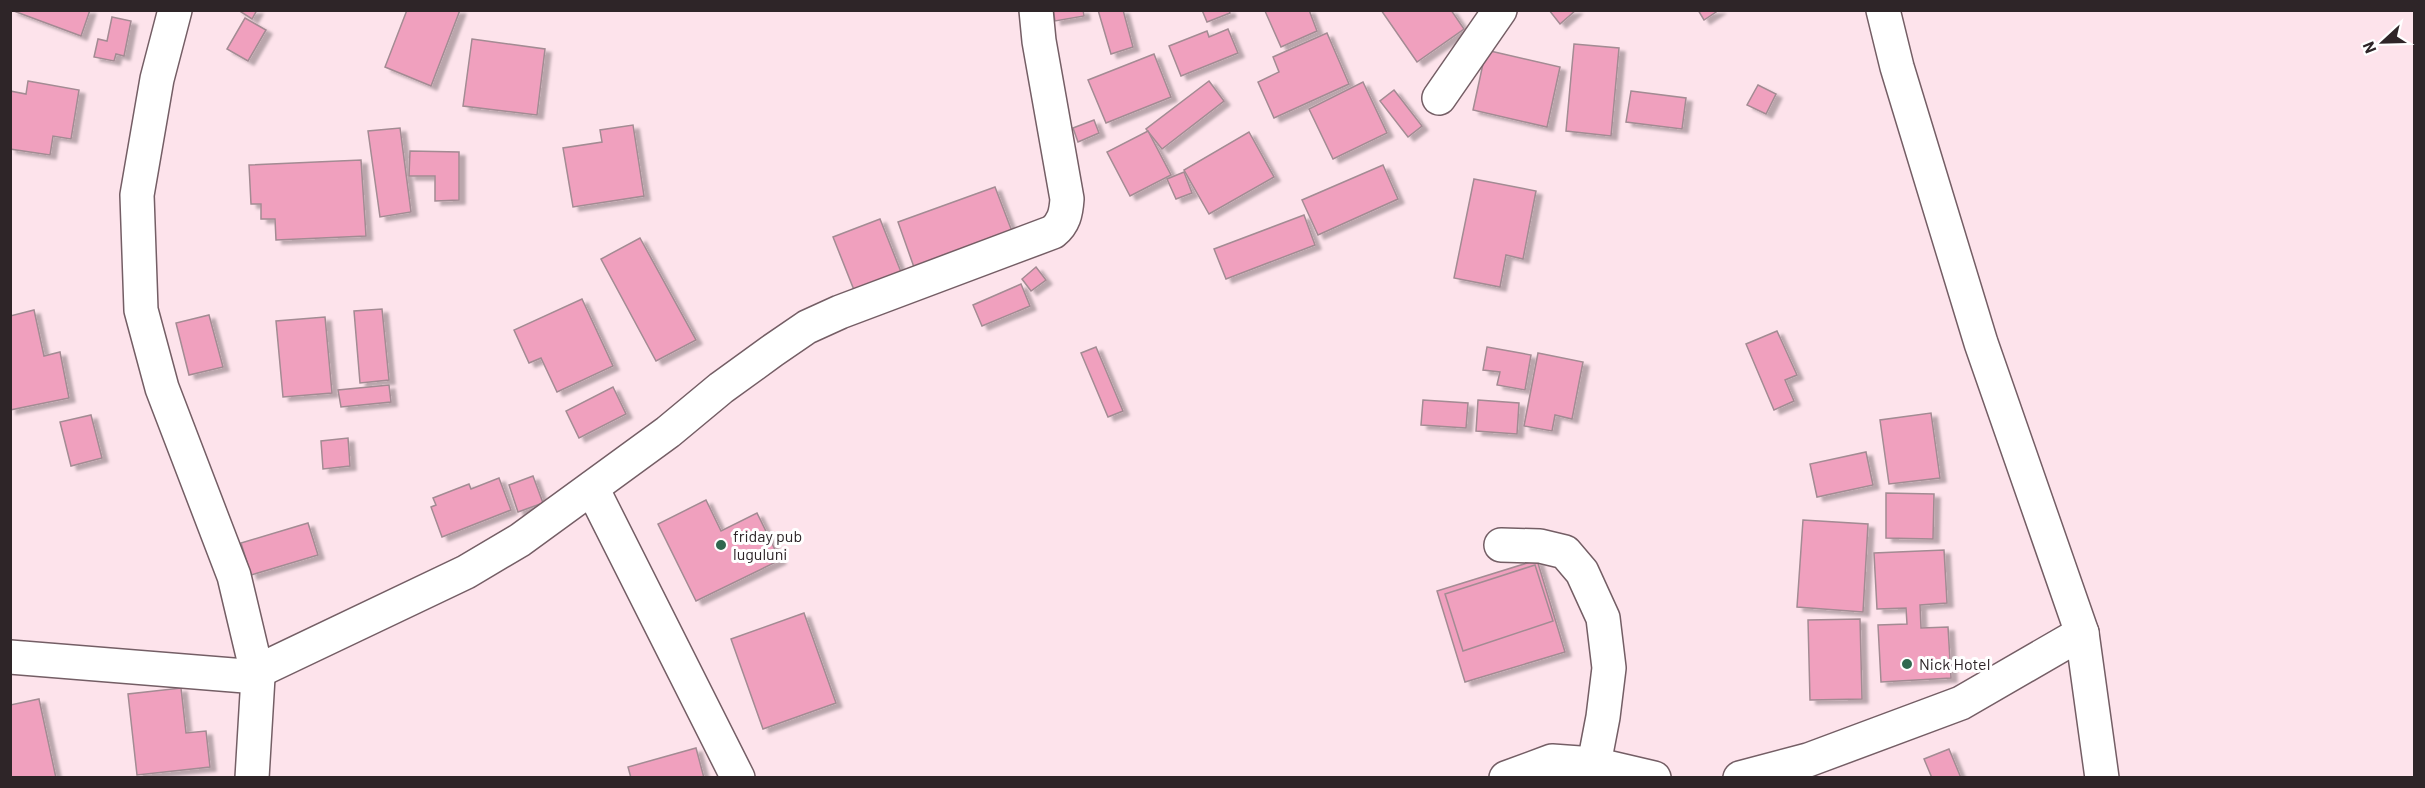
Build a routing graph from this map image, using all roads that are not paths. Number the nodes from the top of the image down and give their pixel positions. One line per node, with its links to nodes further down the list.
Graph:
1 (175, 10): 10 (street)
2 (1036, 10): 6 (street)
3 (1500, 10): 5 (street)
4 (1883, 10): 8 (street)
5 (1439, 98)
6 (592, 488): 10 (street); 13 (street)
7 (1501, 545): 11 (street)
8 (2082, 633): 16 (street); 17 (street)
9 (10, 657): 10 (street)
10 (257, 675): 12 (street)
11 (1594, 764): 14 (street); 15 (street)
12 (252, 777)
13 (738, 777)
14 (1506, 777)
15 (1654, 777)
16 (1740, 777)
17 (2102, 777)

